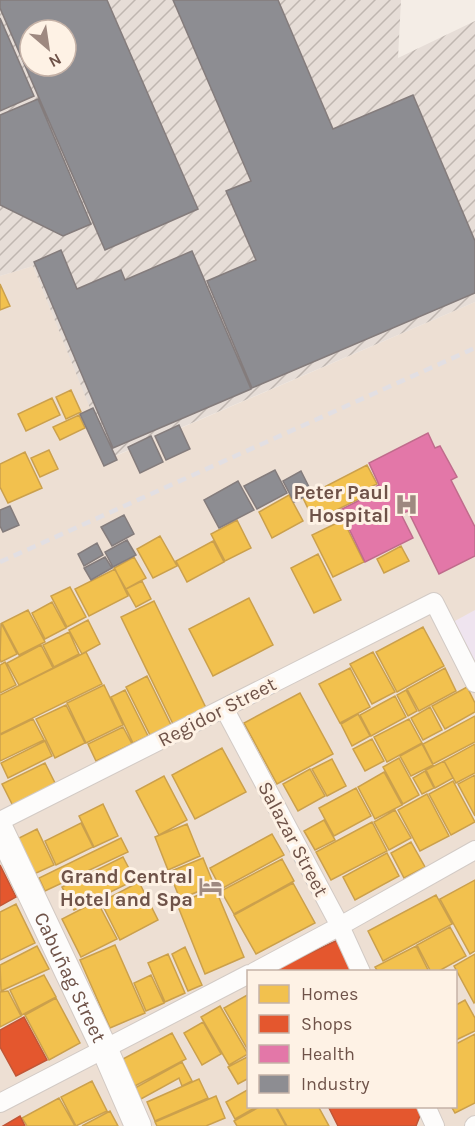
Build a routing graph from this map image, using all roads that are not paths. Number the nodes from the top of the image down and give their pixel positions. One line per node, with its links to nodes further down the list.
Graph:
1 (475, 683): 2 (street, Regidor Street)
2 (224, 708): 3 (street, Regidor Street); 6 (street, Salazar Street)
3 (0, 821)
4 (0, 829): 10 (street, Cabuñag Street)
5 (475, 850): 6 (street)
6 (340, 926): 7 (street); 8 (street, Salazar Street)
7 (258, 970)
8 (360, 970)
9 (247, 975): 10 (street)
10 (105, 1050): 11 (street); 13 (street, Cabuñag Street)
11 (0, 1103)
12 (426, 1108): 14 (street)
13 (138, 1126)
14 (435, 1126)

